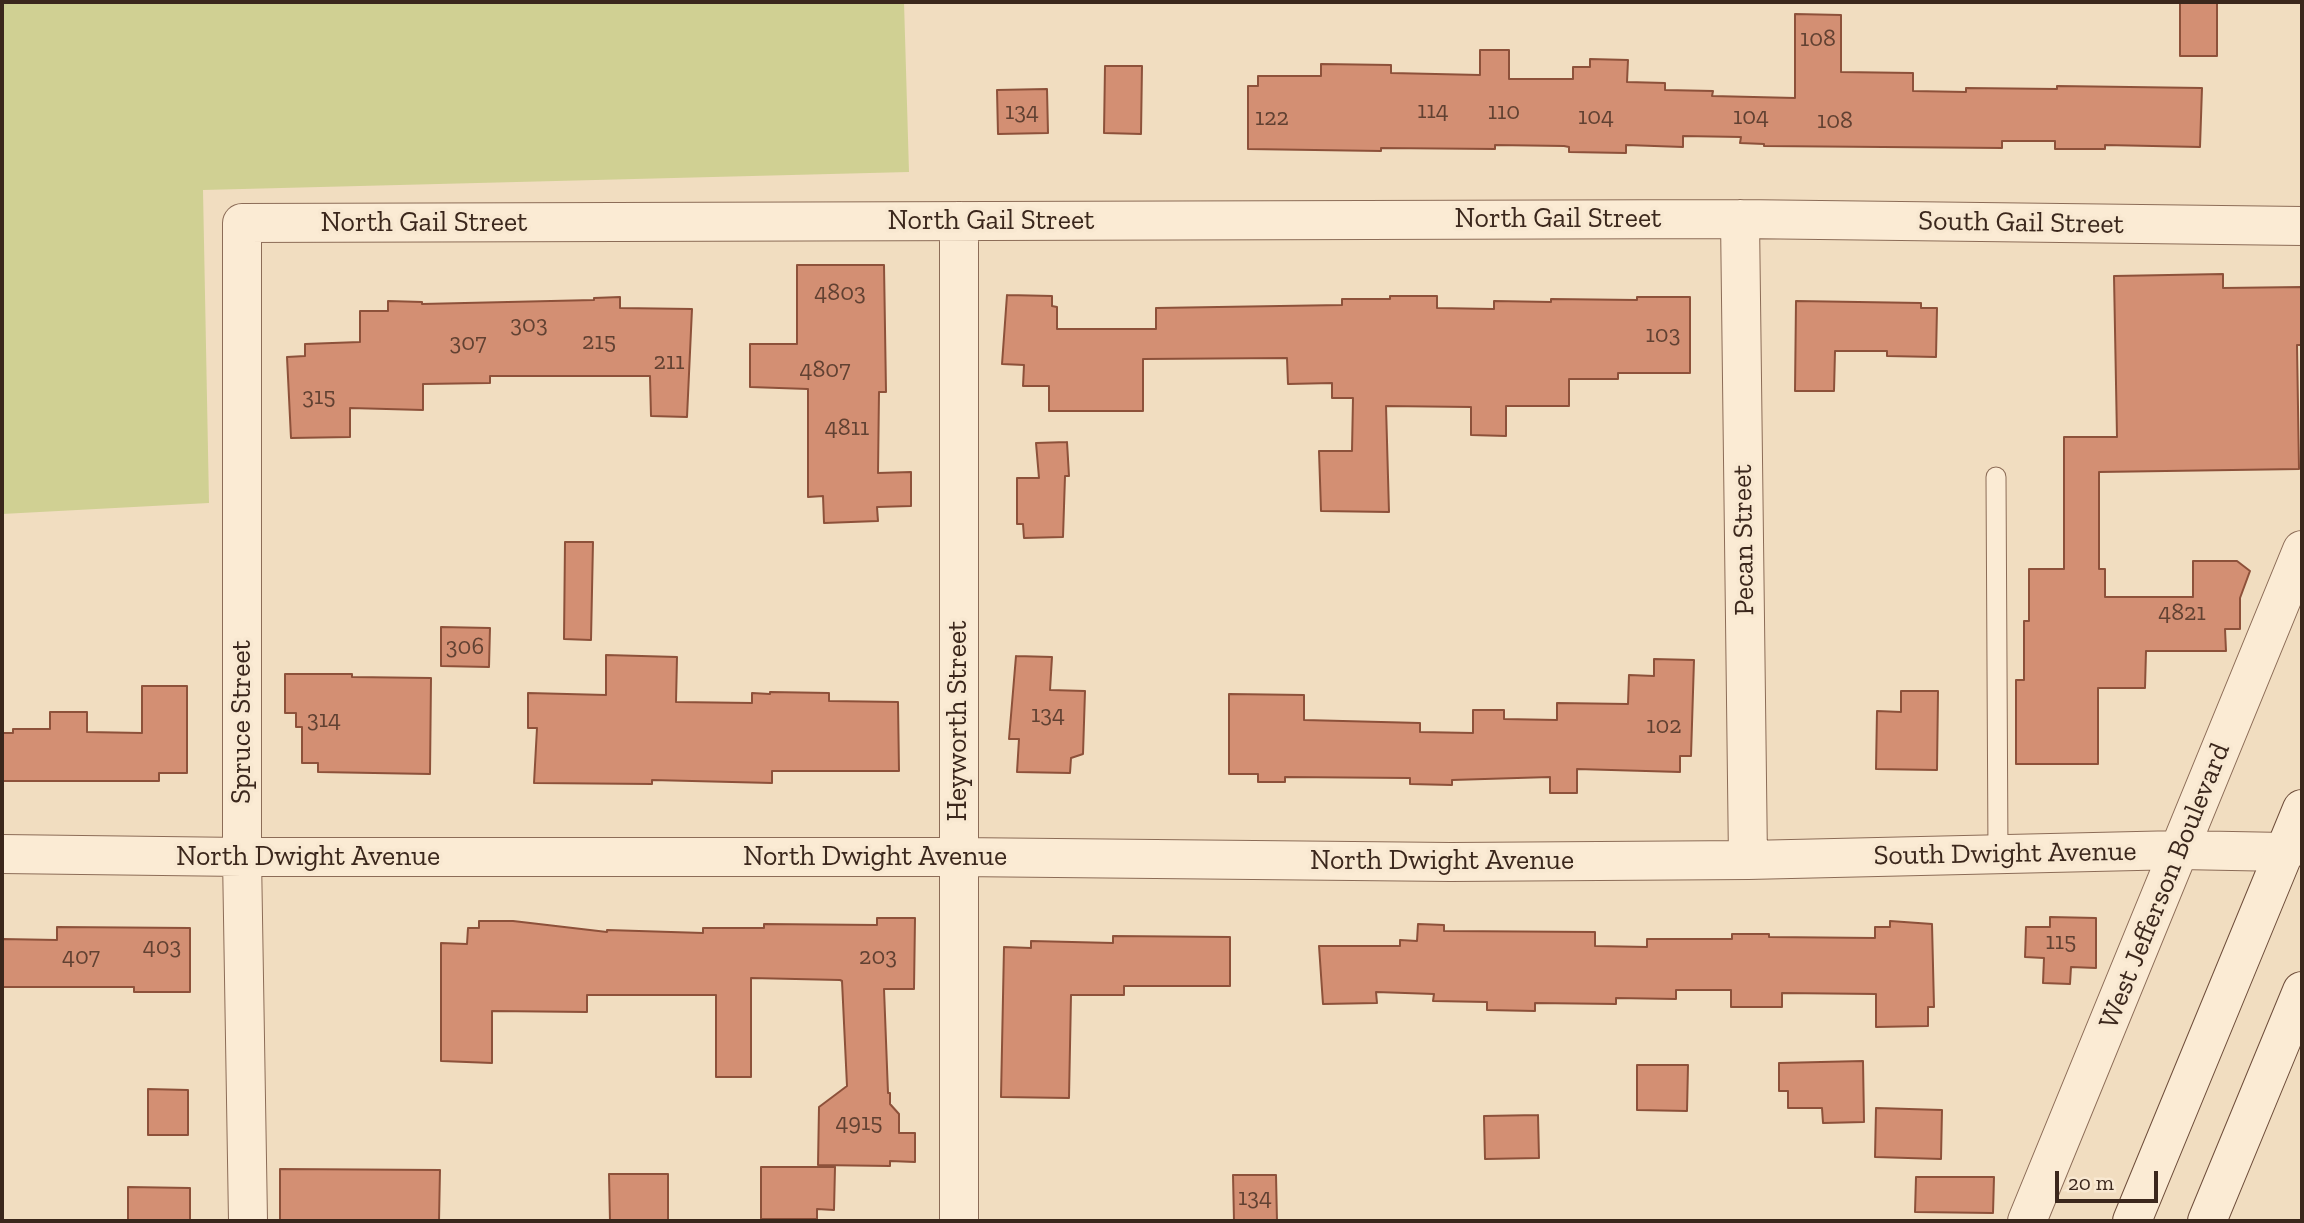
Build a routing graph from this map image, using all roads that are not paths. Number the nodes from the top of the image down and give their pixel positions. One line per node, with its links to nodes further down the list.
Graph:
1 (1740, 219): 2 (street, North Gail Street); 4 (street, South Gail Street); 14 (street, Pecan Street)
2 (958, 221): 3 (street, North Gail Street); 13 (street, Heyworth Street)
3 (242, 223): 12 (street, Spruce Street)
4 (2302, 226)
5 (1996, 477): 10 (lane)
6 (2302, 550): 9 (street, West Jefferson Boulevard)
7 (2302, 809): 8 (street)
8 (2293, 848): 9 (street, South Dwight Avenue); 19 (street)
9 (2180, 850): 10 (street, South Dwight Avenue); 18 (street, West Jefferson Boulevard)
10 (1998, 853): 14 (street, South Dwight Avenue)
11 (2, 854): 12 (street, North Dwight Avenue)
12 (242, 857): 13 (street, North Dwight Avenue); 16 (street, Spruce Street)
13 (958, 857): 14 (street, North Dwight Avenue); 17 (street, Heyworth Street)
14 (1748, 860)
15 (2302, 991): 20 (street)
16 (248, 1221)
17 (959, 1221)
18 (2027, 1221)
19 (2132, 1221)
20 (2207, 1221)

